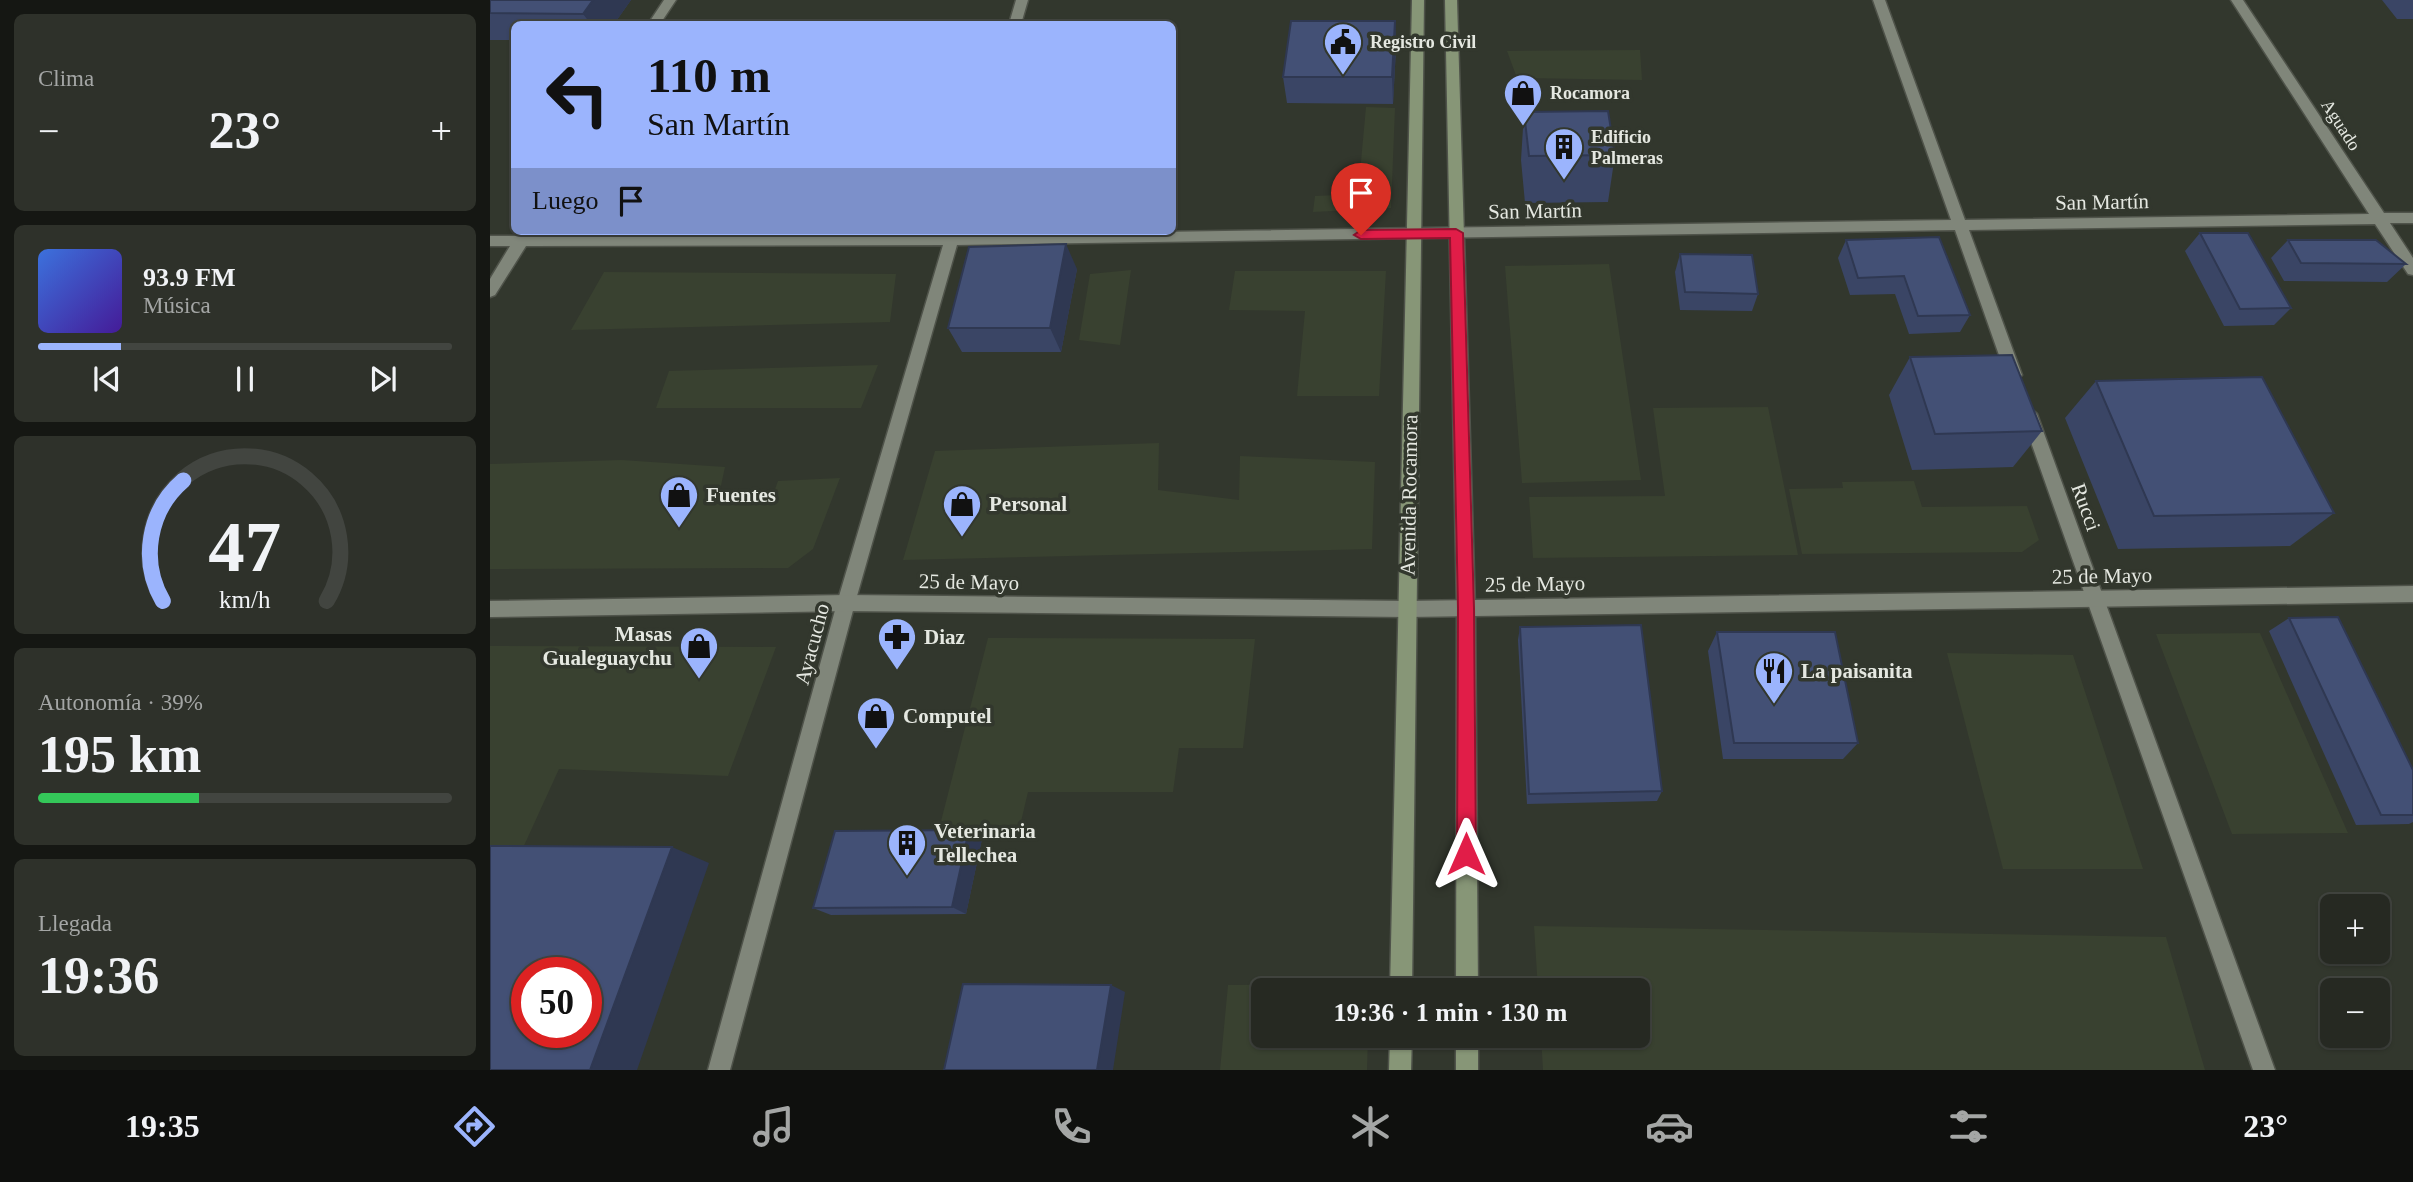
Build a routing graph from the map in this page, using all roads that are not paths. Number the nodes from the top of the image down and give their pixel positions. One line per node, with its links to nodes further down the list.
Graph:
1 (670, 0): 7 (street)
2 (1022, 0): 8 (street)
3 (1418, 0): 13 (main road, Avenida Rocamora)
4 (1451, 0): 12 (main road)
5 (1879, 0): 11 (street, Rucci)
6 (2237, 0): 10 (street, Aguado)
7 (656, 21)
8 (1016, 21)
9 (2413, 218): 10 (street, San Martín)
10 (2379, 219): 11 (street, San Martín); 17 (street, Aguado)
11 (1960, 225): 12 (street, San Martín); 20 (street, Rucci)
12 (1456, 233): 13 (street, San Martín); 22 (main road)
13 (1415, 234): 15 (street, San Martín); 23 (main road, Avenida Rocamora)
14 (524, 236): 15 (street, San Martín); 16 (street, San Martín); 18 (street)
15 (952, 236): 21 (street, Ayacucho)
16 (490, 241)
17 (2413, 270)
18 (490, 291)
19 (2413, 594): 20 (street, 25 de Mayo)
20 (2095, 598): 22 (street, 25 de Mayo); 32 (street, Rucci)
21 (846, 603): 23 (street, 25 de Mayo); 24 (street, 25 de Mayo); 29 (street, Ayacucho)
22 (1466, 608): 23 (street, 25 de Mayo); 26 (main road)
23 (1407, 609): 25 (main road, Avenida Rocamora)
24 (490, 610)
25 (1401, 978)
26 (1467, 978)
27 (1401, 1048): 30 (main road)
28 (1467, 1048): 31 (main road)
29 (719, 1070)
30 (1400, 1070)
31 (1467, 1070)
32 (2264, 1070)

